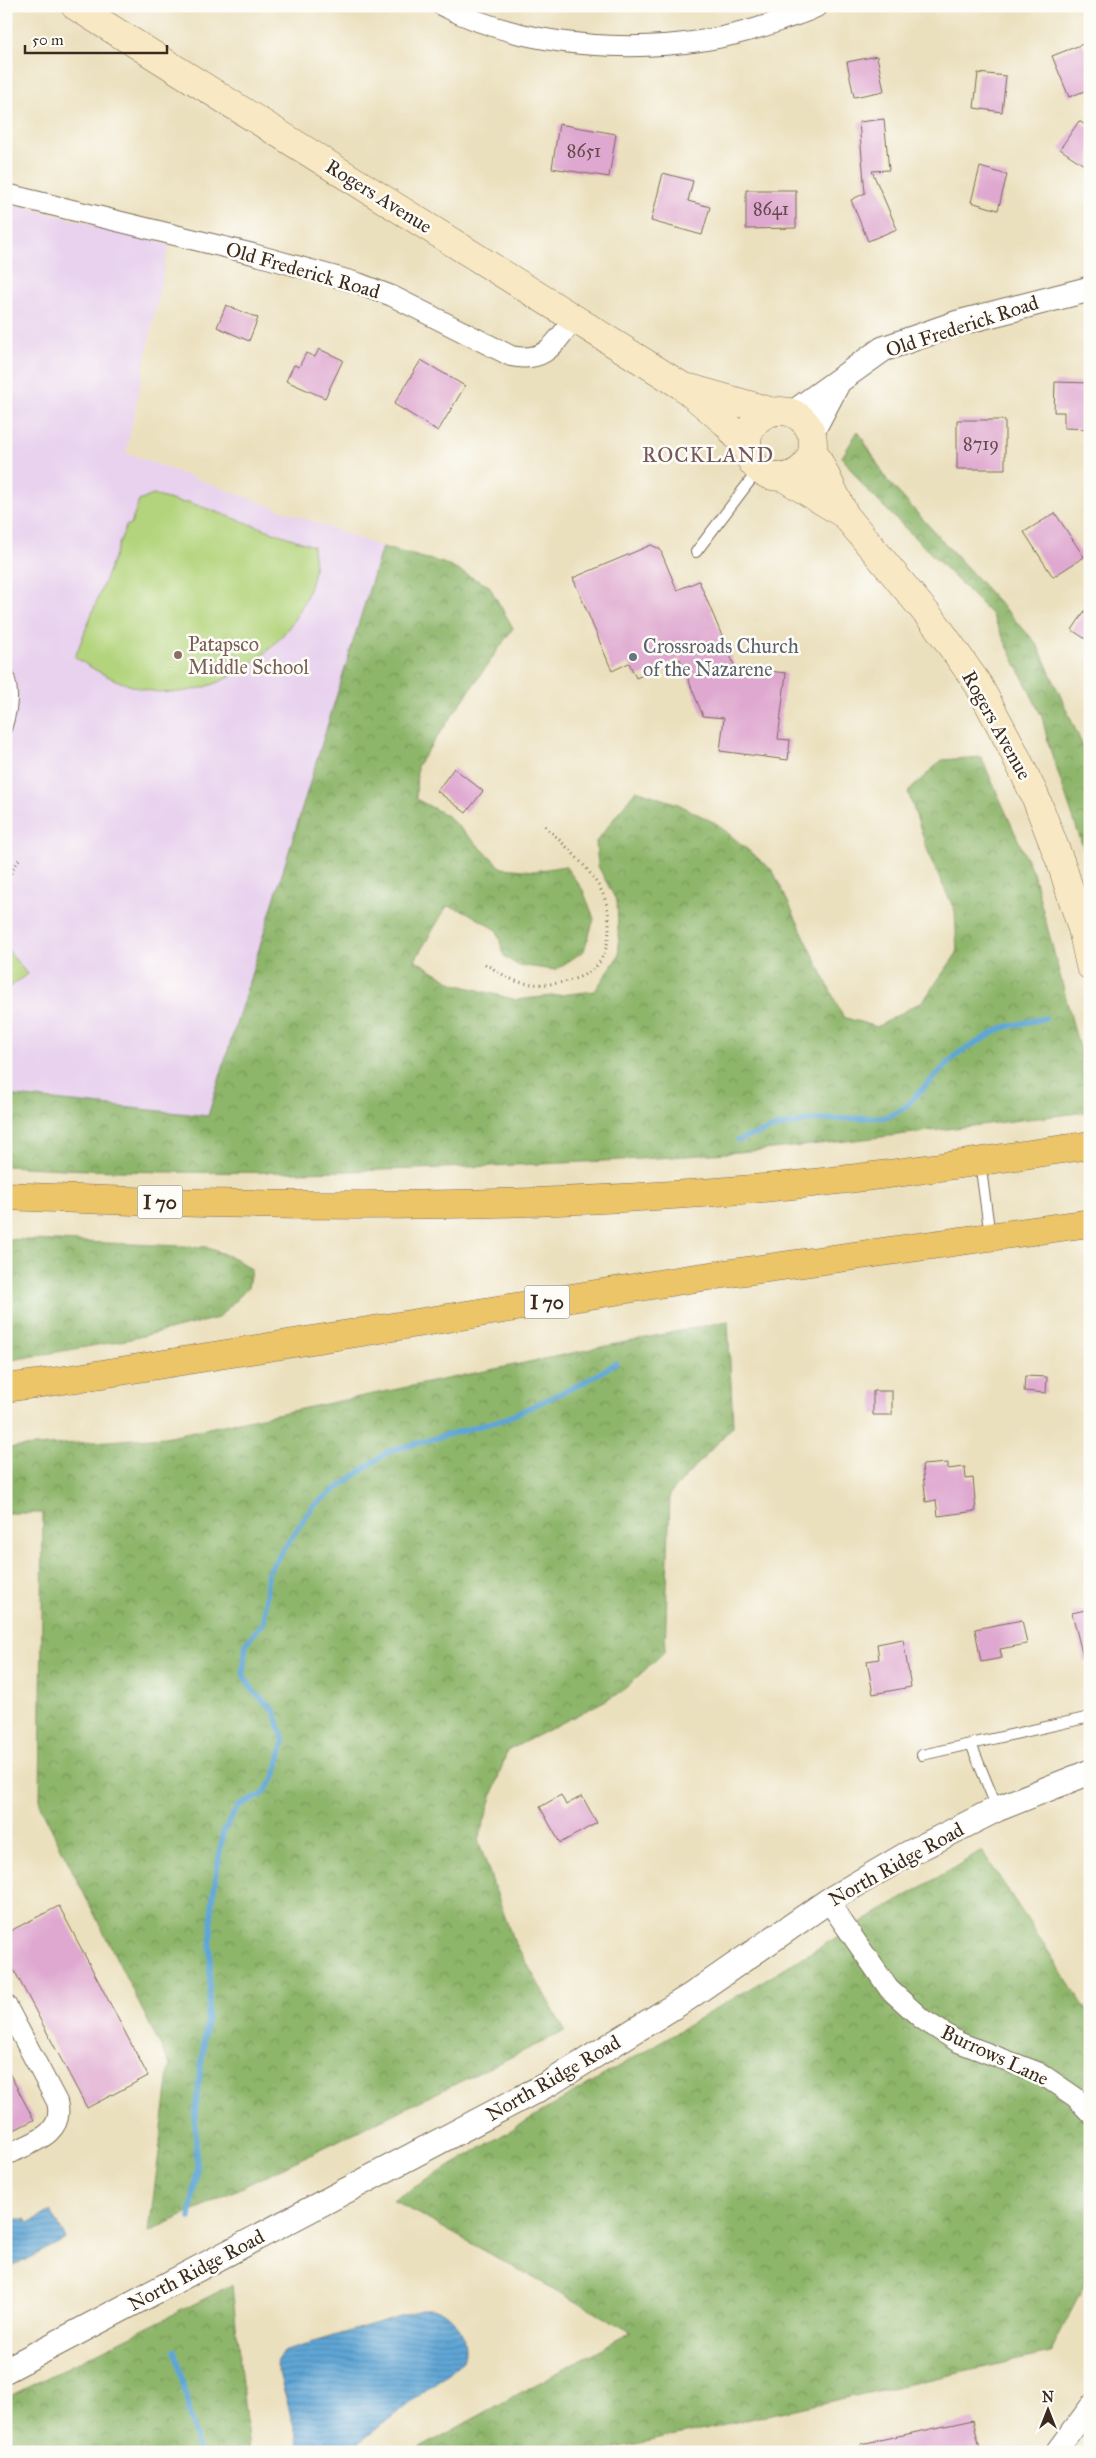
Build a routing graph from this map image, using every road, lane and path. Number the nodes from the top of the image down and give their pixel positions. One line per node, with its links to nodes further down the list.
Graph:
1 (75, 6): 6 (main road, Rogers Avenue)
2 (443, 6): 3 (street)
3 (818, 6)
4 (6, 194): 6 (street, Old Frederick Road)
5 (1090, 288): 7 (street, Old Frederick Road)
6 (574, 319): 8 (main road, Rogers Avenue)
7 (840, 378): 9 (street, Old Frederick Road); 10 (street, Old Frederick Road)
8 (682, 386): 9 (main road, Rogers Avenue); 11 (main road, Rogers Avenue)
9 (782, 413): 10 (main road); 11 (main road)
10 (812, 442): 11 (main road); 12 (main road, Rogers Avenue)
11 (763, 465): 12 (main road, Rogers Avenue); 13 (lane)
12 (845, 515): 20 (main road, Rogers Avenue)
13 (696, 552)
14 (6, 668): 15 (lane)
15 (6, 729)
16 (542, 823): 19 (path)
17 (19, 859): 18 (path)
18 (6, 882)
19 (486, 964)
20 (1090, 966)
21 (1090, 1145): 22 (highway, I 70)
22 (980, 1161): 23 (highway, I 70); 25 (lane)
23 (6, 1196)
24 (1090, 1223): 25 (highway, I 70)
25 (990, 1236): 26 (highway, I 70)
26 (6, 1388)
27 (1090, 1717): 28 (lane)
28 (971, 1744): 29 (lane); 31 (lane)
29 (922, 1755)
30 (1090, 1772): 31 (street, North Ridge Road)
31 (997, 1809): 32 (street, North Ridge Road)
32 (828, 1901): 34 (street, Burrows Lane); 36 (street, North Ridge Road)
33 (6, 2005): 35 (street)
34 (1090, 2114)
35 (6, 2155)
36 (6, 2370)
37 (1090, 2406): 38 (street)
38 (1056, 2452)

